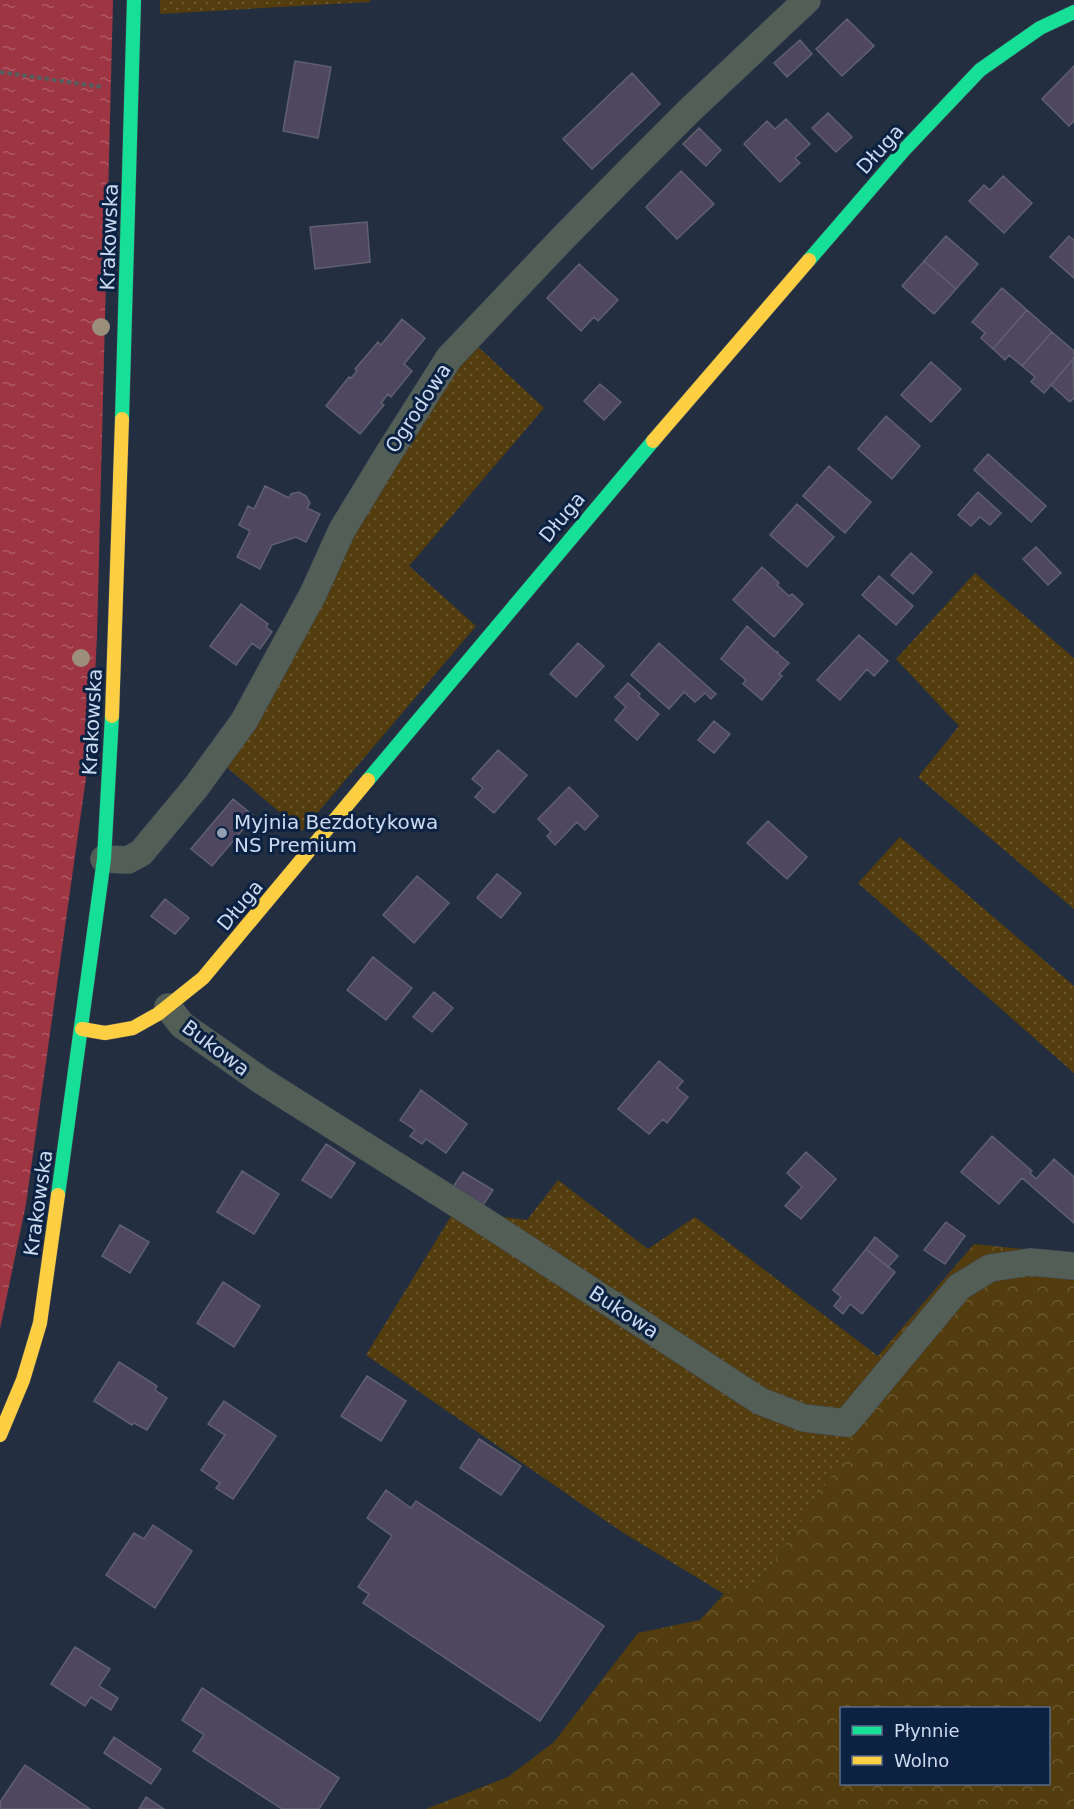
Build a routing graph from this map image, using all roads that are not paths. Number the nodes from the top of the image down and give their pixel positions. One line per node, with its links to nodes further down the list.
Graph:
1 (134, 0): 4 (street, Krakowska)
2 (807, 0): 4 (street, Ogrodowa)
3 (1074, 12): 5 (street, Długa)
4 (104, 859): 6 (street, Krakowska)
5 (168, 1007): 6 (street, Długa); 7 (street, Bukowa)
6 (82, 1029): 8 (street, Krakowska)
7 (1074, 1266)
8 (0, 1435)

